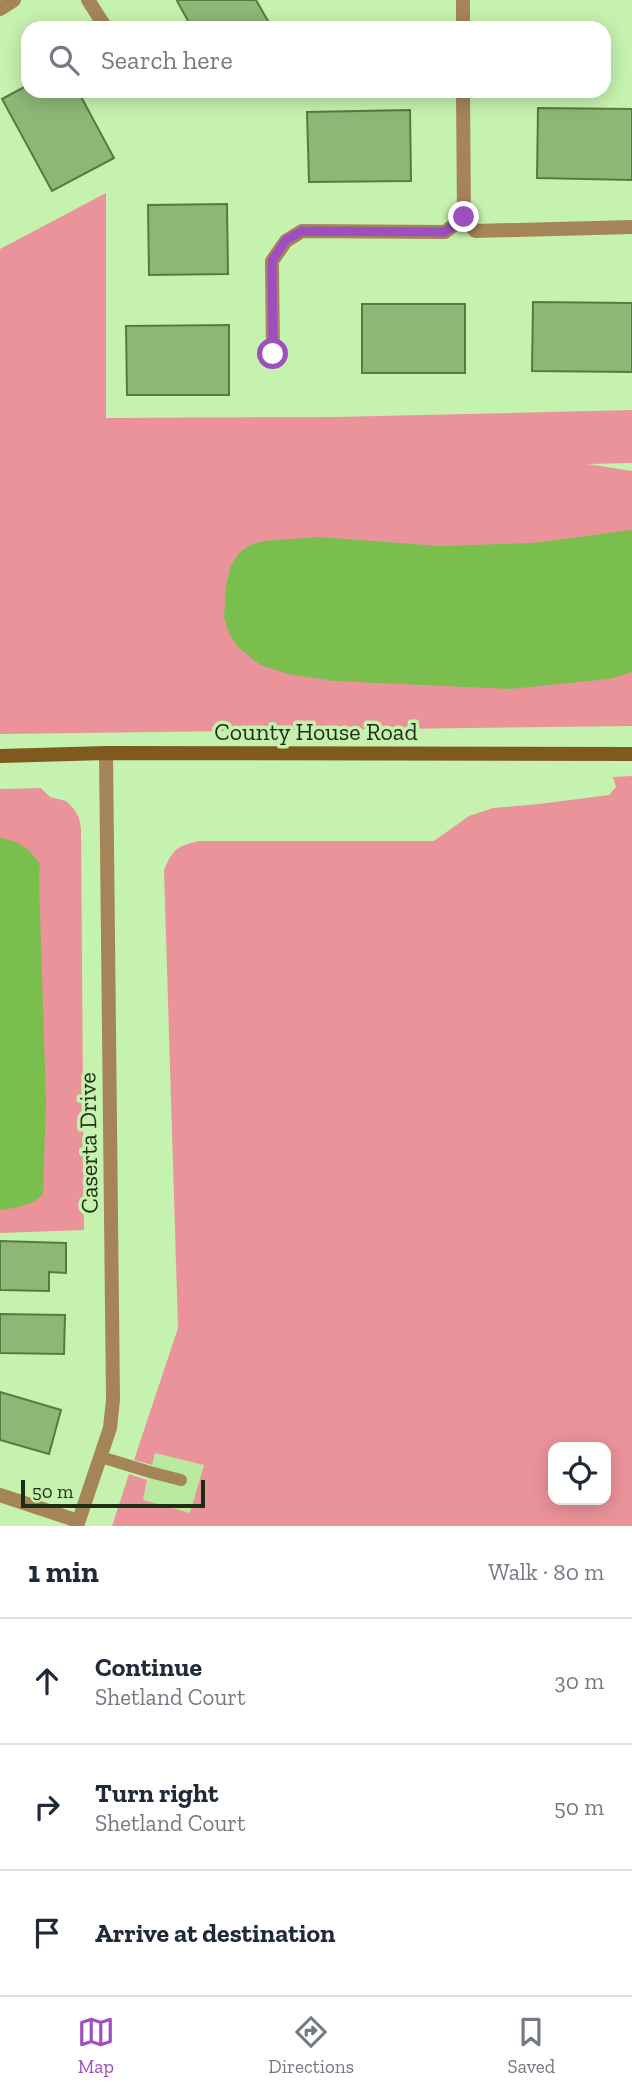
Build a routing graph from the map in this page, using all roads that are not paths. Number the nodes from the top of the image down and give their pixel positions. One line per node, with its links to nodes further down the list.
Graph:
1 (88, 0): 3 (street)
2 (463, 0): 4 (street)
3 (102, 21)
4 (463, 21)
5 (463, 98): 6 (street)
6 (464, 217): 7 (street); 8 (street)
7 (632, 228)
8 (273, 354)
9 (106, 753): 10 (street, County House Road); 11 (street, County House Road); 12 (street, Caserta Drive)
10 (632, 754)
11 (0, 756)
12 (101, 1457): 13 (lane); 15 (street, Caserta Drive)
13 (181, 1480)
14 (0, 1495): 15 (street)
15 (77, 1523)

